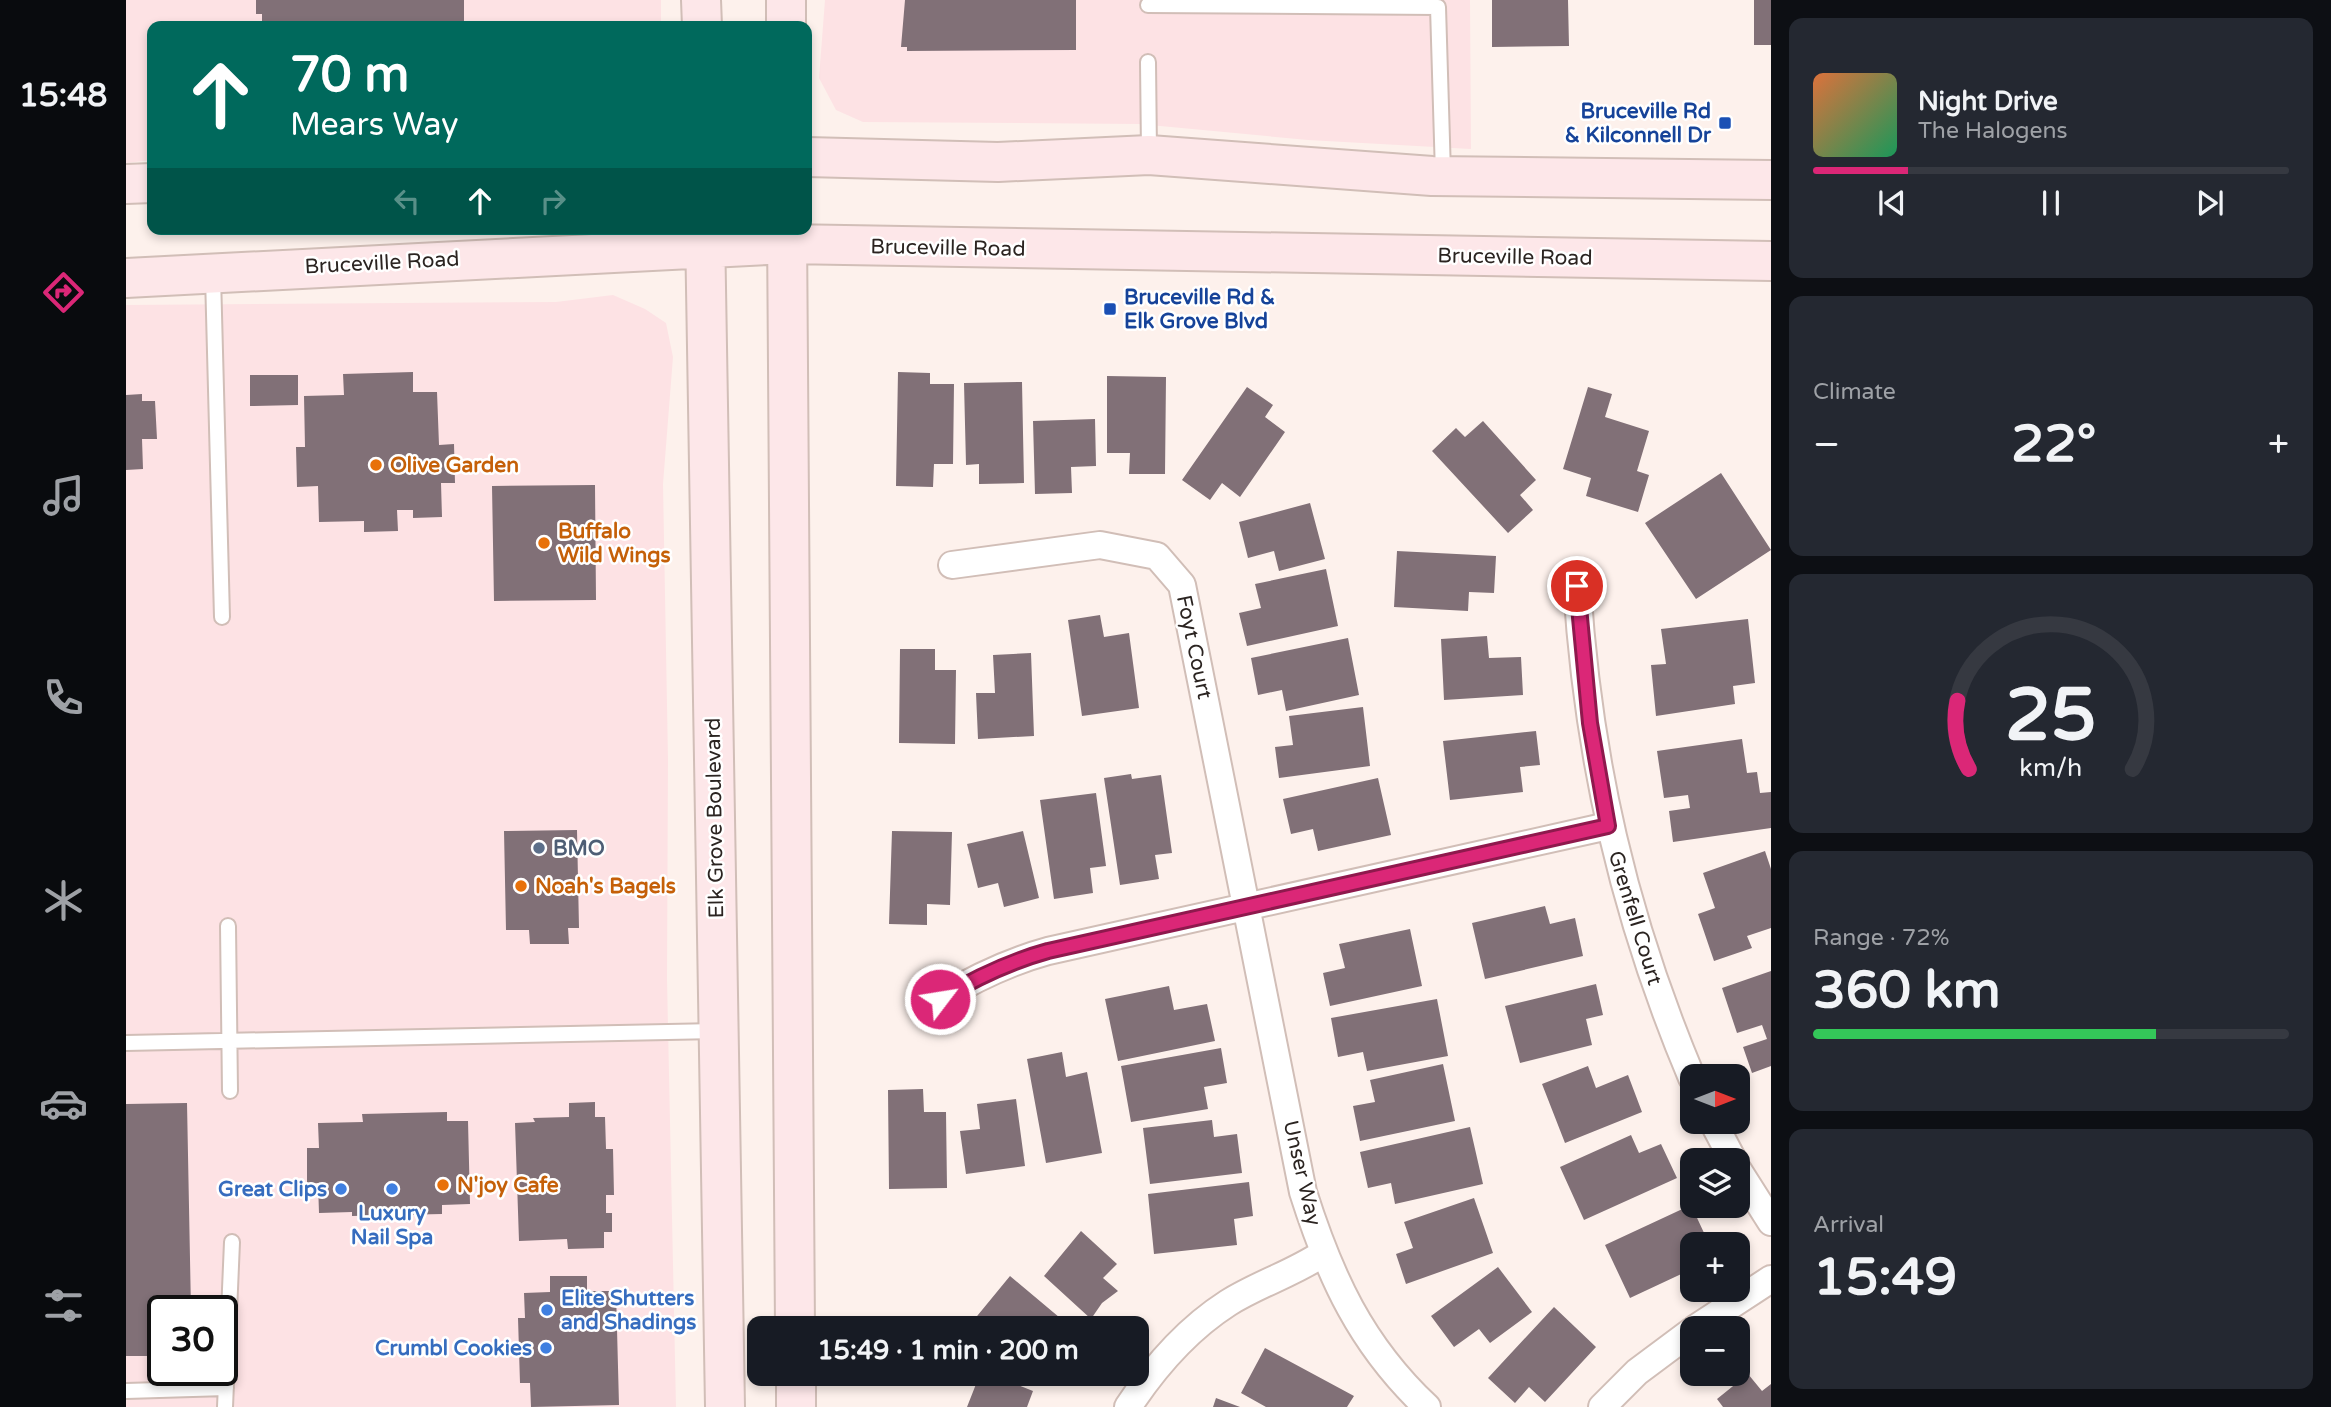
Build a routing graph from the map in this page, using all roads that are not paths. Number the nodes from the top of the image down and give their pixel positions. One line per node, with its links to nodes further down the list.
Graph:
1 (701, 0): 5 (main road)
2 (786, 0): 6 (main road)
3 (1438, 4): 4 (lane); 10 (lane)
4 (1148, 5)
5 (702, 21)
6 (786, 21)
7 (1148, 62): 8 (lane)
8 (1149, 155): 9 (main road); 10 (main road)
9 (812, 157)
10 (1443, 176): 11 (main road)
11 (1771, 180)
12 (147, 183): 13 (main road)
13 (126, 184)
14 (787, 237): 15 (main road, Bruceville Road); 16 (main road, Bruceville Road); 36 (main road)
15 (705, 238): 17 (main road, Bruceville Road); 26 (main road, Elk Grove Boulevard)
16 (1771, 261)
17 (212, 272): 18 (main road, Bruceville Road); 21 (lane)
18 (126, 278)
19 (952, 565): 23 (street, Foyt Court)
20 (1577, 586): 22 (street, Grenfell Court)
21 (222, 617)
22 (1608, 826): 23 (street); 29 (street, Grenfell Court)
23 (1248, 908): 25 (street); 34 (street, Unser Way)
24 (228, 926): 27 (lane)
25 (940, 999)
26 (719, 1031): 27 (lane); 43 (main road, Elk Grove Boulevard)
27 (230, 1041): 28 (lane); 30 (lane)
28 (126, 1043)
29 (1686, 1064)
30 (230, 1091)
31 (1750, 1189): 32 (street)
32 (1771, 1222)
33 (232, 1242): 40 (lane)
34 (1322, 1254): 45 (street); 46 (street, Unser Way)
35 (1771, 1279): 37 (street)
36 (795, 1316)
37 (1715, 1316)
38 (1680, 1340): 47 (street)
39 (796, 1386): 44 (main road)
40 (226, 1388): 41 (lane); 42 (lane)
41 (126, 1391)
42 (225, 1407)
43 (725, 1407)
44 (796, 1407)
45 (1128, 1407)
46 (1427, 1407)
47 (1602, 1407)

